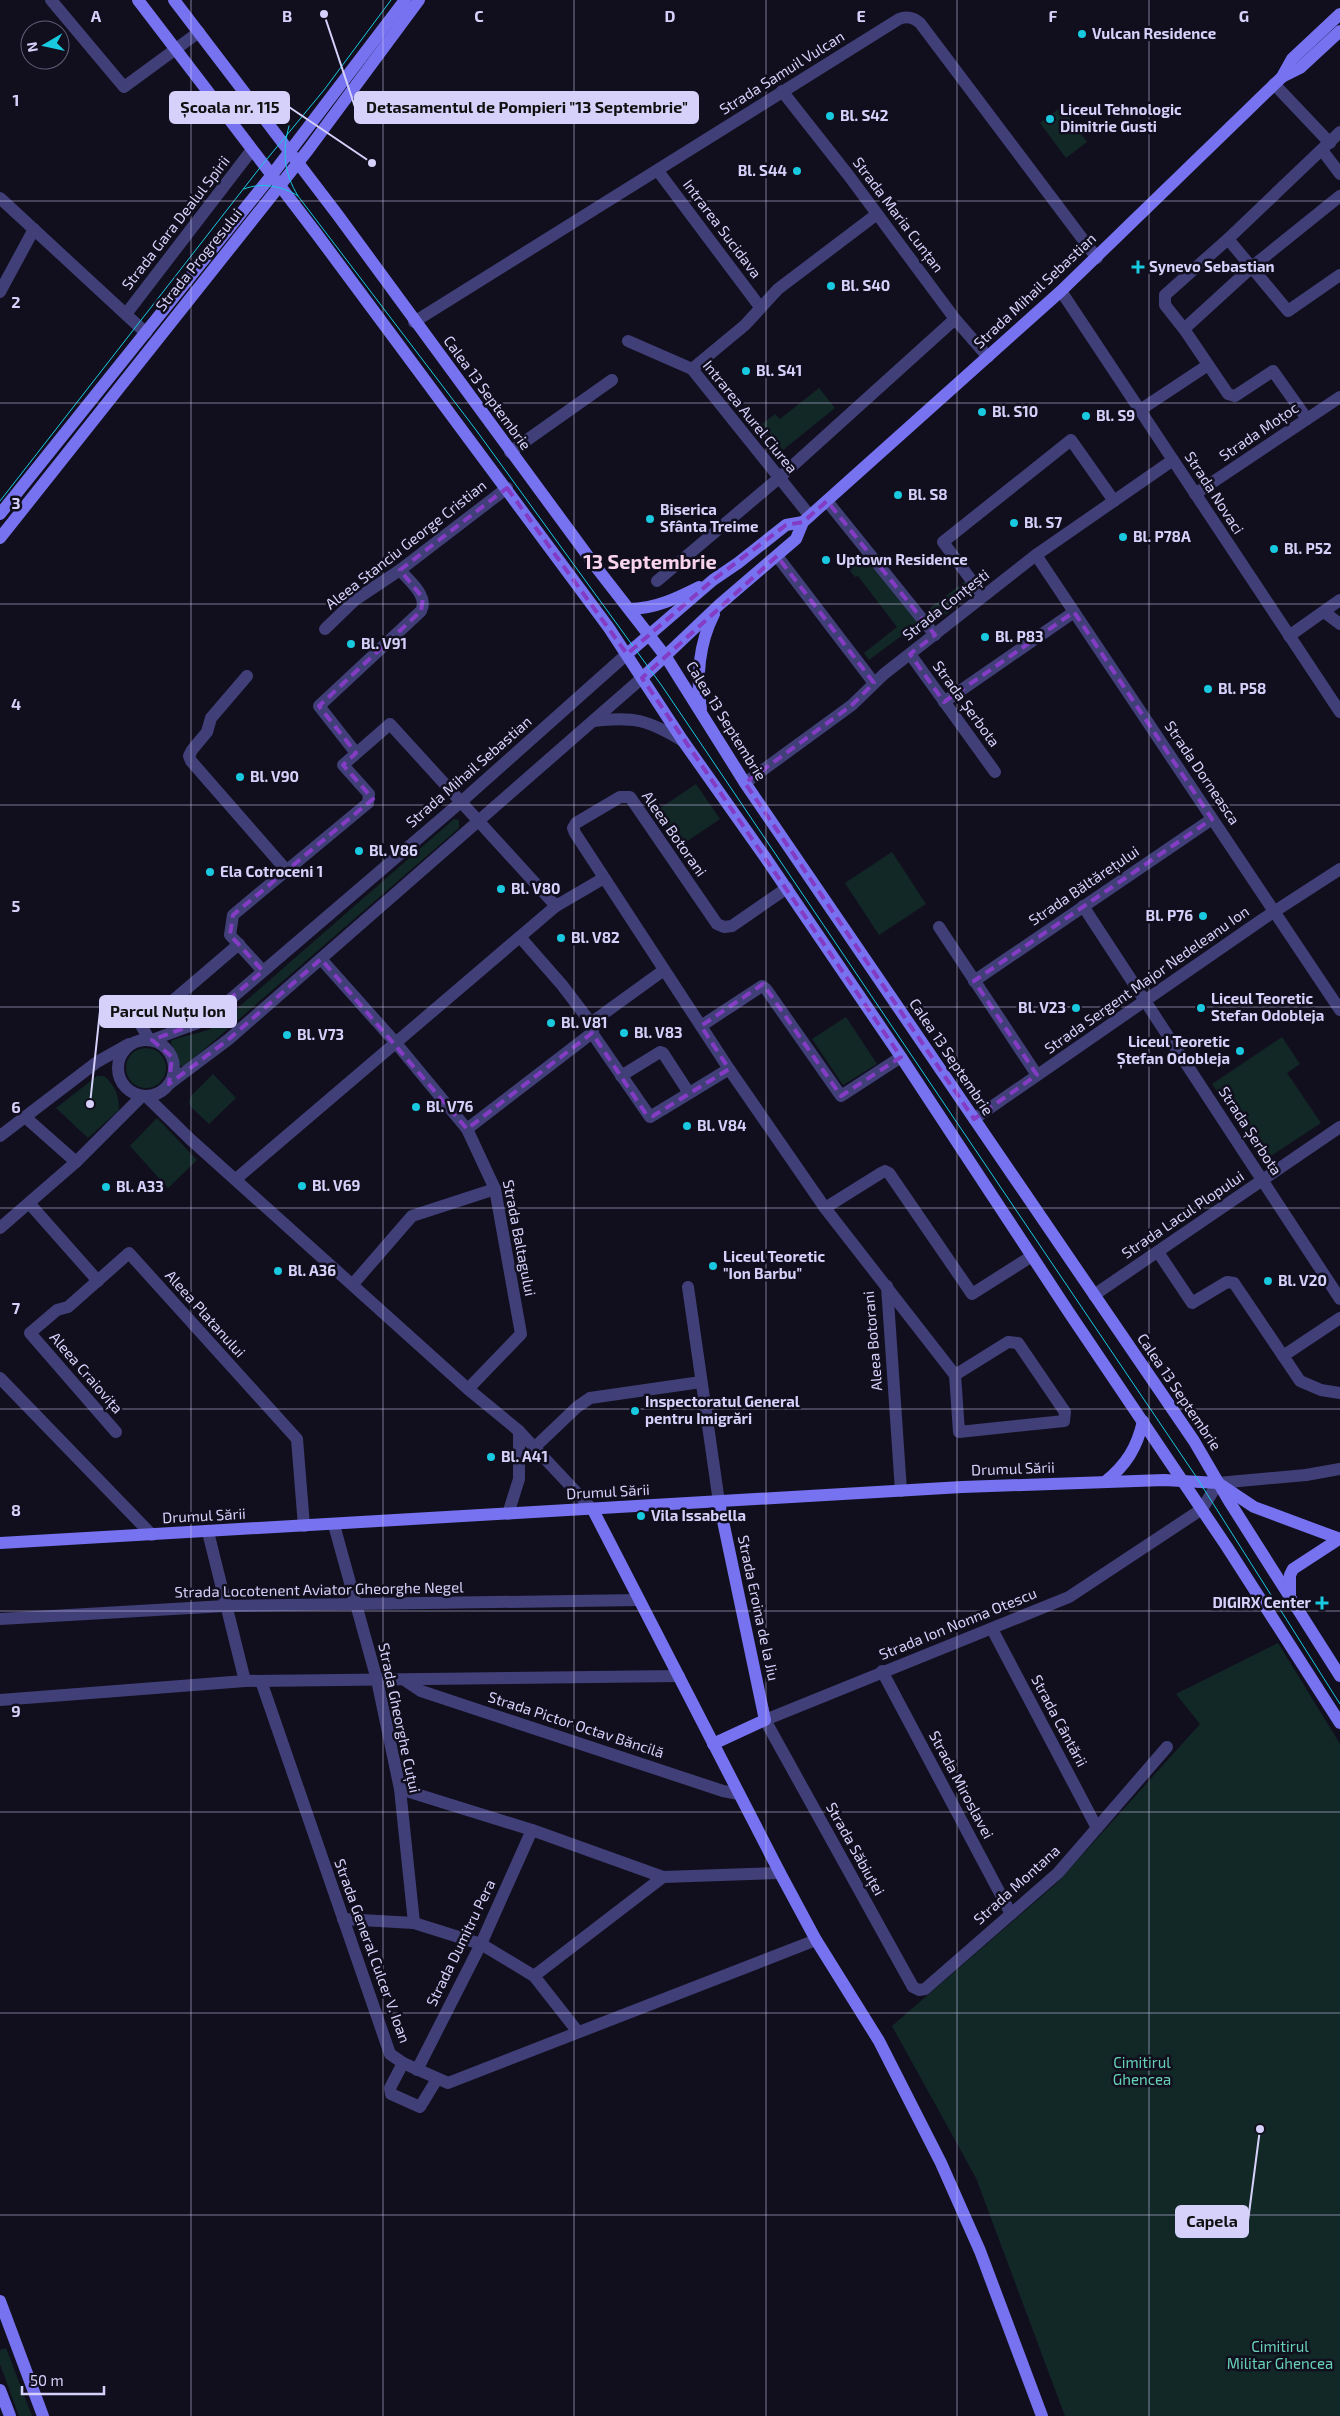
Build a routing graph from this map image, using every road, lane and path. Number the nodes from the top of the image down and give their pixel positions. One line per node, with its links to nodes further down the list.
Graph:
1 (51, 0): 9 (street)
2 (138, 0): 9 (main road)
3 (174, 0): 8 (main road, Calea 13 Septembrie)
4 (405, 0): 15 (main road, Strada Progresului)
5 (420, 0): 16 (main road, Strada Progresului)
6 (1340, 14): 10 (main road, Strada Mihail Sebastian)
7 (1340, 31): 10 (main road, Strada Mihail Sebastian)
8 (199, 32): 9 (street); 15 (main road, Calea 13 Septembrie)
9 (174, 49): 14 (main road)
10 (1278, 81): 13 (street); 26 (main road, Strada Mihail Sebastian)
11 (782, 92): 17 (street, Strada Samuil Vulcan); 23 (street, Strada Maria Cunțan); 26 (street, Strada Samuil Vulcan)
12 (1340, 132): 13 (street)
13 (1326, 146): 18 (street); 25 (street)
14 (251, 151): 19 (main road); 32 (street, Strada Gara Dealul Spirii)
15 (290, 152): 16 (main road, Calea 13 Septembrie); 19 (main road, Strada Progresului)
16 (298, 163): 20 (main road, Strada Progresului); 34 (main road, Calea 13 Septembrie)
17 (658, 171): 31 (street, Intrarea Sucidava); 34 (street, Strada Samuil Vulcan)
18 (1340, 174)
19 (271, 176): 20 (main road); 36 (main road, Strada Progresului)
20 (279, 186): 37 (main road, Strada Progresului); 49 (main road)
21 (1340, 196): 27 (street)
22 (0, 198): 24 (street)
23 (877, 214): 31 (street, Intrarea Sucidava); 33 (street, Strada Maria Cunțan)
24 (34, 229): 30 (street); 32 (street)
25 (1228, 239): 27 (street); 35 (street)
26 (1097, 258): 29 (main road, Strada Mihail Sebastian)
27 (1253, 266): 28 (street); 35 (street)
28 (1340, 275)
29 (1061, 291): 39 (main road, Strada Mihail Sebastian); 44 (street, Strada Novaci)
30 (0, 292)
31 (760, 307): 41 (street, Intrarea Sucidava)
32 (126, 314): 36 (street)
33 (955, 319): 39 (street, Strada Maria Cunțan); 48 (street)
34 (414, 322): 46 (main road, Calea 13 Septembrie)
35 (1184, 329): 40 (street)
36 (146, 333): 37 (main road); 53 (main road, Strada Progresului)
37 (156, 341): 55 (main road, Strada Progresului)
38 (628, 341): 41 (street, Intrarea Aurel Ciurea)
39 (988, 357): 51 (main road, Strada Mihail Sebastian)
40 (1208, 365): 44 (street); 45 (street)
41 (692, 369): 48 (street, Intrarea Aurel Ciurea)
42 (612, 380): 46 (street)
43 (1340, 397): 45 (street, Strada Moțoc)
44 (1140, 410): 47 (street, Strada Novaci)
45 (1307, 419): 50 (street, Strada Moțoc)
46 (510, 452): 64 (main road, Calea 13 Septembrie)
47 (1173, 460): 50 (street, Strada Novaci); 52 (street, Strada Conțești)
48 (780, 478): 54 (street, Intrarea Aurel Ciurea); 60 (street)
49 (506, 488): 58 (street, Aleea Stanciu George Cristian); 72 (main road)
50 (1196, 494): 71 (street, Strada Novaci)
51 (827, 501): 54 (main road, Strada Mihail Sebastian); 69 (street)
52 (1114, 501): 56 (street, Strada Conțești); 61 (street)
53 (0, 514)
54 (806, 519): 57 (main road, Strada Mihail Sebastian); 59 (main road, Strada Mihail Sebastian)
55 (0, 538)
56 (1036, 555): 61 (street, Strada Conțești); 65 (street, Strada Dorneasca)
57 (778, 556): 63 (main road, Strada Mihail Sebastian); 77 (street)
58 (400, 570): 68 (street, Aleea Stanciu George Cristian); 83 (street)
59 (713, 580): 64 (main road); 70 (main road, Strada Mihail Sebastian)
60 (657, 581)
61 (983, 596): 69 (street, Strada Conțești)
62 (1340, 600): 66 (street)
63 (719, 605): 74 (main road, Strada Mihail Sebastian); 79 (main road)
64 (629, 609): 70 (main road, Calea 13 Septembrie)
65 (1074, 612): 78 (street); 87 (street, Strada Dorneasca)
66 (1324, 612): 67 (street); 71 (street)
67 (1340, 624)
68 (325, 629)
69 (935, 635): 73 (street, Strada Conțești)
70 (650, 636): 72 (main road, Strada Mihail Sebastian); 74 (main road, Calea 13 Septembrie)
71 (1289, 636): 80 (street, Strada Novaci)
72 (627, 654): 76 (main road); 86 (street, Strada Mihail Sebastian)
73 (910, 654): 77 (street, Strada Conțești); 78 (street, Strada Șerbota)
74 (666, 657): 76 (main road, Strada Mihail Sebastian); 79 (main road, Calea 13 Septembrie)
75 (247, 676): 90 (street)
76 (642, 678): 81 (street, Strada Mihail Sebastian); 82 (main road)
77 (874, 683): 85 (street, Strada Conțești)
78 (944, 702): 84 (street, Strada Șerbota)
79 (701, 712): 85 (main road, Calea 13 Septembrie)
80 (1340, 712)
81 (593, 721): 82 (street); 88 (street, Strada Mihail Sebastian)
82 (683, 741): 92 (main road)
83 (356, 753): 86 (street); 90 (street)
84 (995, 772)
85 (745, 783): 119 (main road, Calea 13 Septembrie)
86 (462, 801): 88 (street); 101 (street, Strada Mihail Sebastian)
87 (1212, 818): 94 (street, Strada Băltărețului); 95 (street, Strada Dorneasca)
88 (479, 821): 93 (street); 99 (street, Strada Mihail Sebastian)
89 (1340, 870): 95 (street, Strada Sergent Major Nedeleanu Ion)
90 (287, 871): 98 (street)
91 (604, 878): 92 (street, Aleea Botorani); 93 (street); 100 (street, Aleea Botorani)
92 (786, 888): 110 (main road)
93 (556, 906): 97 (street)
94 (1083, 906): 102 (street, Strada Băltărețului); 103 (street, Strada Șerbota)
95 (1275, 912): 103 (street, Strada Sergent Major Nedeleanu Ion); 104 (street, Strada Dorneasca)
96 (939, 927): 102 (street)
97 (520, 937): 106 (street); 108 (street)
98 (239, 944): 101 (street); 107 (street)
99 (321, 959): 108 (street, Strada Baltagului); 114 (street, Strada Mihail Sebastian)
100 (664, 970): 105 (street, Aleea Botorani); 106 (street)
101 (263, 971): 107 (street, Strada Mihail Sebastian)
102 (974, 981): 112 (street)
103 (1145, 1000): 112 (street, Strada Sergent Major Nedeleanu Ion); 125 (street, Strada Șerbota)
104 (1340, 1010)
105 (701, 1026): 110 (street); 111 (street, Aleea Botorani)
106 (592, 1027): 113 (street); 121 (street)
107 (150, 1040): 109 (street); 114 (street)
108 (395, 1042): 121 (street, Strada Baltagului); 124 (street)
109 (129, 1044): 116 (street); 118 (street)
110 (901, 1057): 131 (main road)
111 (729, 1068): 115 (street); 128 (street, Aleea Botorani)
112 (1037, 1075): 119 (street, Strada Sergent Major Nedeleanu Ion)
113 (621, 1076): 115 (street); 115 (street)
114 (166, 1087): 116 (street); 117 (street)
115 (689, 1093)
116 (145, 1096): 117 (street); 123 (street)
117 (163, 1113): 124 (street)
118 (25, 1117): 122 (street); 123 (street)
119 (974, 1119): 136 (main road, Calea 13 Septembrie)
120 (1340, 1127): 125 (street, Strada Lacul Plopului)
121 (467, 1129): 126 (street, Strada Baltagului)
122 (0, 1136)
123 (76, 1162): 127 (street)
124 (236, 1179): 133 (street)
125 (1262, 1180): 130 (street, Strada Lacul Plopului); 137 (street, Strada Șerbota)
126 (494, 1185): 133 (street); 143 (street, Strada Baltagului)
127 (29, 1203): 129 (street); 132 (street)
128 (825, 1208): 131 (street); 134 (street, Aleea Botorani)
129 (0, 1228)
130 (1158, 1252): 136 (street, Strada Lacul Plopului); 139 (street)
131 (1032, 1256): 145 (main road)
132 (98, 1281): 147 (street, Aleea Craiovița); 159 (street, Aleea Platanului)
133 (353, 1284): 143 (street)
134 (887, 1286): 140 (street); 153 (street, Aleea Botorani)
135 (688, 1287): 142 (street)
136 (1094, 1296): 152 (main road, Calea 13 Septembrie)
137 (1340, 1299)
138 (1340, 1318): 139 (street)
139 (1283, 1356): 144 (street)
140 (954, 1375): 140 (street)
141 (0, 1378): 161 (street)
142 (701, 1382): 148 (street); 154 (street)
143 (468, 1389): 146 (street)
144 (1340, 1393)
145 (1144, 1421): 150 (main road); 151 (main road)
146 (519, 1431): 148 (street); 157 (street)
147 (116, 1432)
148 (535, 1447): 156 (street)
149 (1340, 1469): 152 (street)
150 (1183, 1480): 151 (main road, Drumul Sării); 152 (main road, Drumul Sării); 155 (main road)
151 (1105, 1482): 153 (main road, Drumul Sării)
152 (1218, 1483): 155 (street); 162 (main road); 164 (main road, Calea 13 Septembrie)
153 (901, 1491): 154 (main road, Drumul Sării)
154 (719, 1502): 156 (main road, Drumul Sării); 178 (main road, Strada Eroina de la Jiu)
155 (1202, 1509): 169 (street, Strada Ion Nonna Otescu); 179 (main road)
156 (593, 1510): 157 (main road, Drumul Sării); 165 (main road)
157 (508, 1514): 158 (main road, Drumul Sării)
158 (334, 1525): 159 (main road, Drumul Sării); 166 (street, Strada Gheorghe Cuțui)
159 (304, 1526): 160 (main road, Drumul Sării)
160 (208, 1532): 161 (main road, Drumul Sării); 167 (street)
161 (152, 1535): 163 (main road, Drumul Sării)
162 (1340, 1538): 164 (main road)
163 (0, 1543)
164 (1290, 1597): 172 (main road, Calea 13 Septembrie)
165 (639, 1600): 166 (street, Strada Locotenent Aviator Gheorghe Negel); 171 (main road)
166 (355, 1604): 167 (street, Strada Locotenent Aviator Gheorghe Negel); 173 (street, Strada Gheorghe Cuțui)
167 (226, 1606): 168 (street, Strada Locotenent Aviator Gheorghe Negel); 175 (street)
168 (0, 1619)
169 (992, 1629): 170 (street, Strada Ion Nonna Otescu); 184 (street, Strada Cântării)
170 (882, 1672): 178 (street, Strada Ion Nonna Otescu); 188 (street, Strada Miroslavei)
171 (679, 1676): 174 (street); 180 (main road)
172 (1340, 1676)
173 (377, 1680): 174 (street); 176 (street); 182 (street, Strada Gheorghe Cuțui)
174 (406, 1680): 183 (street, Strada Pictor Octav Băncilă)
175 (245, 1681): 176 (street); 177 (street)
176 (261, 1681): 189 (street, Strada General Culcer V. Ioan)
177 (0, 1700)
178 (765, 1720): 180 (main road, Strada Ion Nonna Otescu); 194 (street, Strada Săbiuței)
179 (1340, 1723)
180 (713, 1744): 183 (main road)
181 (1167, 1747): 184 (street, Strada Montana)
182 (400, 1788): 185 (street); 190 (street, Strada Gheorghe Cuțui)
183 (739, 1794): 186 (main road)
184 (1097, 1828): 188 (street, Strada Montana)
185 (532, 1830): 187 (street); 192 (street, Strada Dumitru Pera)
186 (780, 1873): 187 (street); 191 (main road)
187 (663, 1877): 193 (street)
188 (1011, 1914): 194 (street, Strada Montana)
189 (343, 1919): 190 (street); 196 (street, Strada General Culcer V. Ioan)
190 (414, 1923): 192 (street)
191 (816, 1940): 195 (street, Strada General Culcer V. Ioan); 203 (main road)
192 (481, 1944): 193 (street); 197 (street, Strada Dumitru Pera)
193 (534, 1976): 195 (street)
194 (919, 1990)
195 (578, 2032): 198 (street, Strada General Culcer V. Ioan)
196 (403, 2063): 197 (street, Strada General Culcer V. Ioan); 198 (street)
197 (417, 2070): 198 (street, Strada General Culcer V. Ioan)
198 (437, 2079)
199 (0, 2301): 202 (main road)
200 (0, 2390): 201 (main road)
201 (10, 2416)
202 (43, 2416)
203 (1042, 2416)

